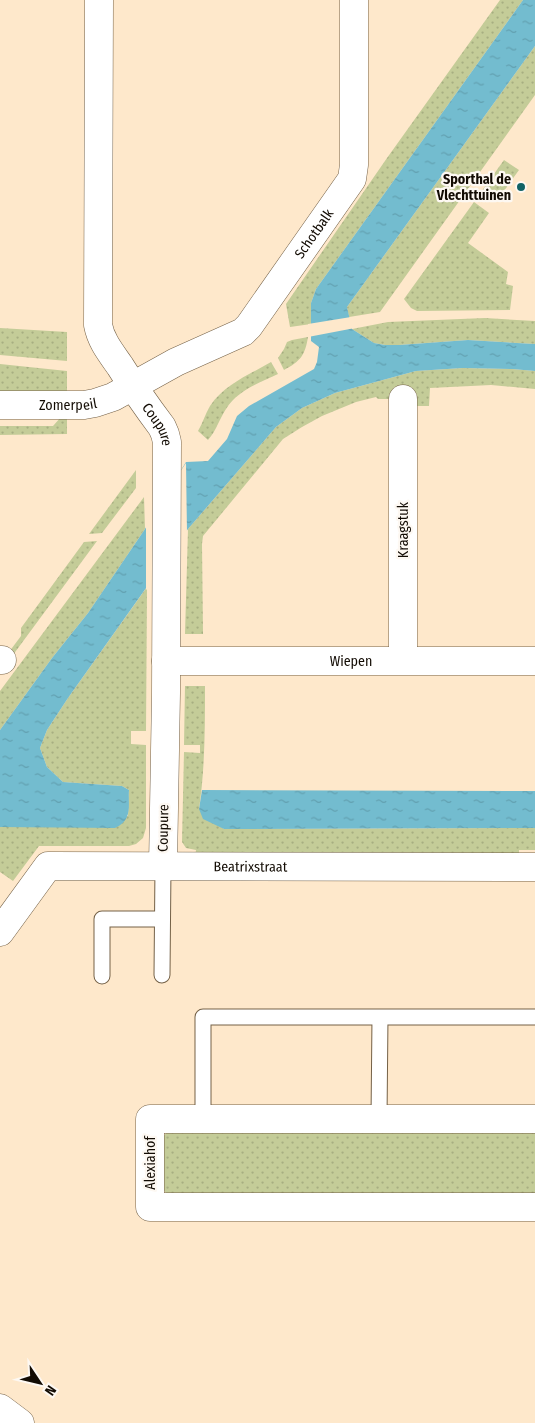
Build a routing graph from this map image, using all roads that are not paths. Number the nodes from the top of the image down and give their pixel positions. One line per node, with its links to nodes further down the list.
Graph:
1 (98, 0): 3 (street, Coupure)
2 (354, 0): 3 (street, Schotbalk)
3 (132, 387): 5 (street, Zomerpeil); 7 (street, Coupure)
4 (403, 399): 6 (street, Kraagstuk)
5 (0, 405)
6 (403, 660): 7 (street, Wiepen); 8 (street, Wiepen)
7 (166, 661): 9 (street, Coupure)
8 (535, 661)
9 (162, 866): 10 (street, Beatrixstraat); 11 (lane); 12 (street, Beatrixstraat)
10 (535, 867)
11 (162, 919): 13 (lane); 14 (lane)
12 (0, 932)
13 (162, 975)
14 (102, 976)
15 (380, 1017): 16 (lane); 17 (lane); 18 (lane)
16 (535, 1017)
17 (203, 1119): 18 (street, Alexiahof); 20 (street, Alexiahof)
18 (379, 1119): 19 (street, Alexiahof)
19 (535, 1119)
20 (535, 1207)
21 (0, 1408): 22 (street)
22 (20, 1423)

